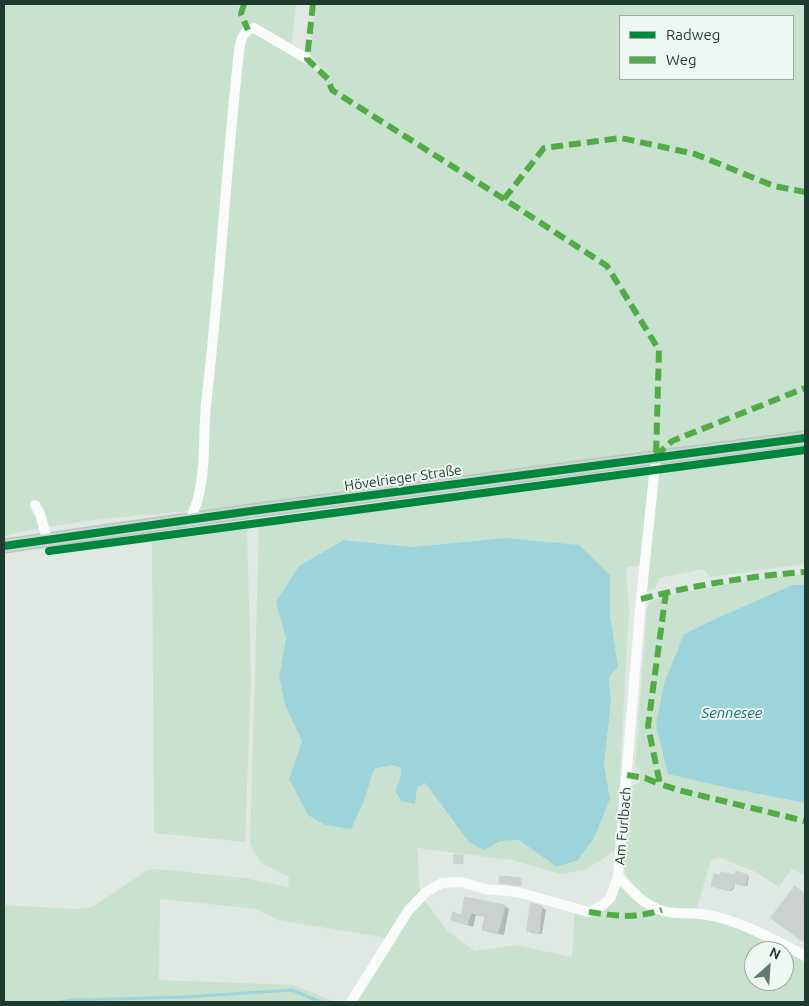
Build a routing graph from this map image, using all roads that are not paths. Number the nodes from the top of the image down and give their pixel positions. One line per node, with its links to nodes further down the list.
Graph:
1 (307, 59): 5 (street)
2 (805, 438): 3 (main road, Hövelrieger Straße)
3 (656, 456): 5 (main road, Hövelrieger Straße); 8 (street, Am Furlbach)
4 (35, 505): 6 (street)
5 (190, 520): 6 (main road, Hövelrieger Straße)
6 (47, 539): 7 (main road, Hövelrieger Straße)
7 (4, 546)
8 (618, 876): 9 (street); 10 (street, Am Furlbach)
9 (805, 956)
10 (354, 998)

